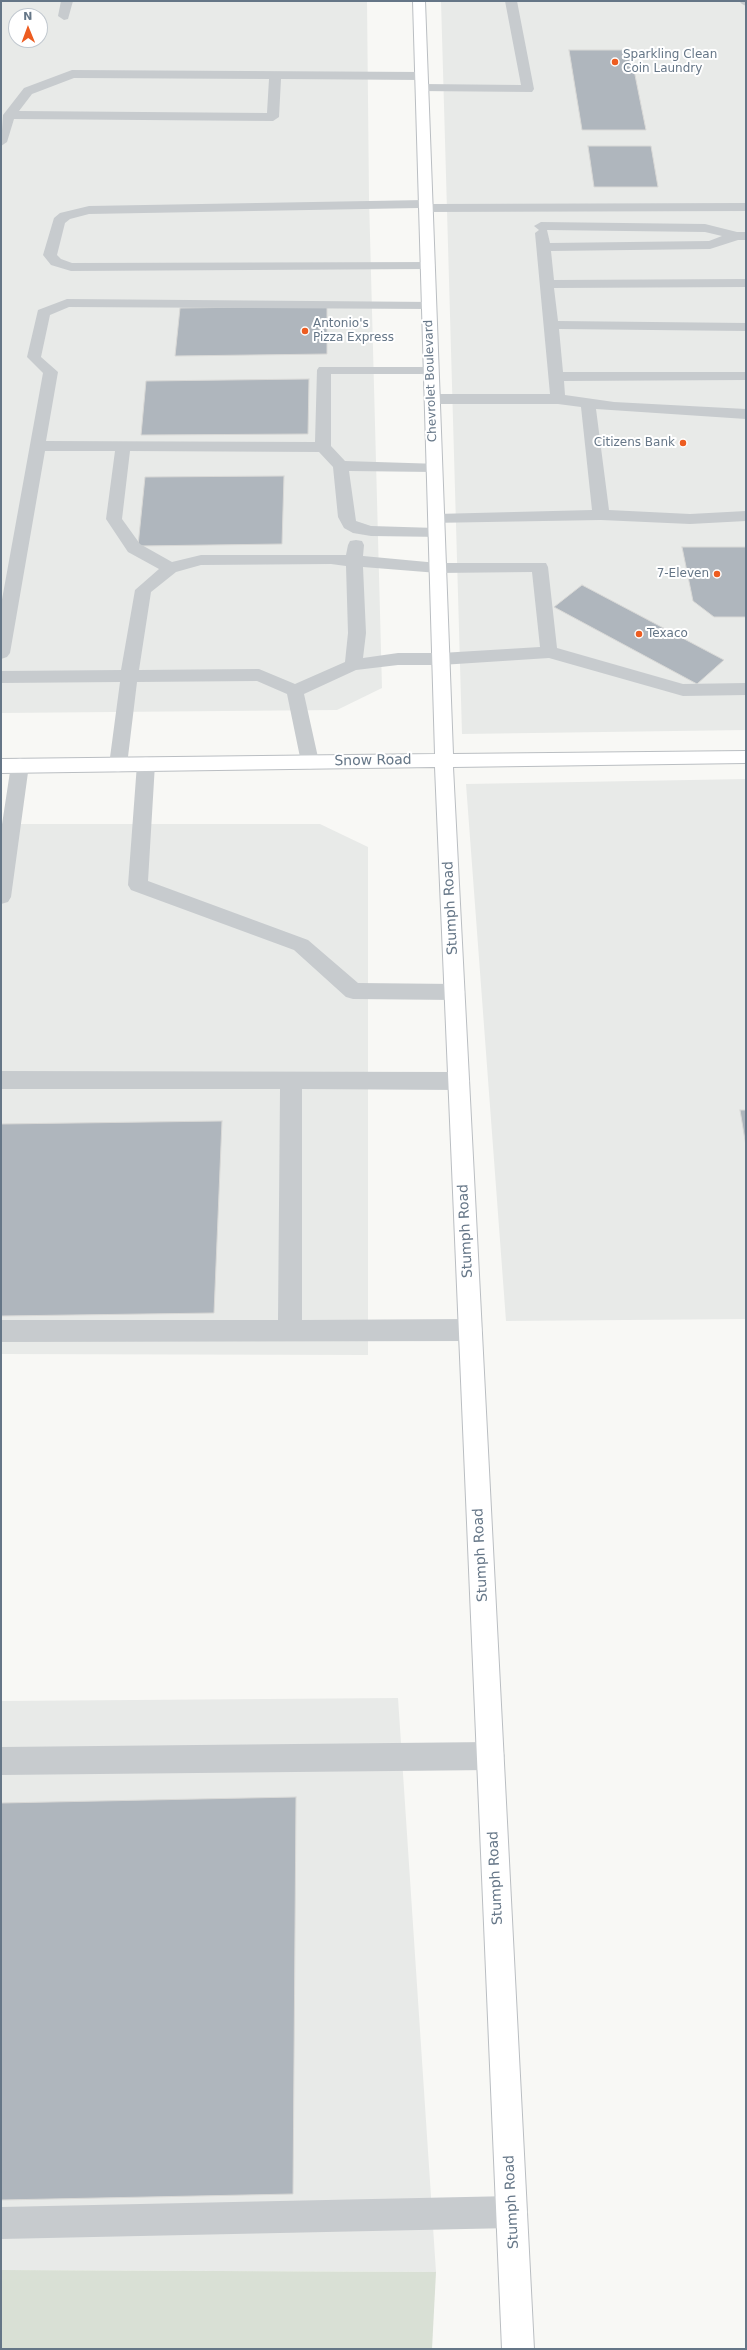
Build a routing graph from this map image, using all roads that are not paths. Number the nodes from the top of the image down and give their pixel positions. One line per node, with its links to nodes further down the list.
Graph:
1 (67, 1): 4 (lane)
2 (419, 1): 6 (main road, Chevrolet Boulevard)
3 (511, 1): 6 (lane)
4 (64, 16)
5 (275, 75): 6 (lane); 8 (lane); 9 (lane)
6 (422, 82): 11 (main road, Chevrolet Boulevard)
7 (7, 100): 8 (lane)
8 (20, 100): 9 (lane)
9 (9, 116): 10 (lane)
10 (1, 142)
11 (426, 206): 13 (lane); 17 (main road, Chevrolet Boulevard); 17 (lane)
12 (746, 207): 13 (lane)
13 (538, 208): 14 (lane)
14 (541, 226): 15 (lane); 16 (lane)
15 (741, 236): 16 (lane)
16 (544, 247): 19 (lane)
17 (428, 265): 20 (main road, Chevrolet Boulevard)
18 (746, 283): 19 (lane)
19 (548, 284): 21 (lane)
20 (429, 304): 23 (main road, Chevrolet Boulevard); 30 (lane)
21 (551, 326): 22 (lane); 25 (lane)
22 (746, 327)
23 (431, 370): 26 (main road, Chevrolet Boulevard); 32 (lane)
24 (746, 376): 25 (lane)
25 (556, 377): 27 (lane)
26 (432, 399): 27 (lane); 34 (main road, Chevrolet Boulevard)
27 (558, 399): 28 (lane)
28 (588, 404): 29 (lane); 35 (lane)
29 (746, 414)
30 (38, 446): 31 (lane); 43 (lane)
31 (123, 446): 32 (lane); 40 (lane)
32 (323, 447): 33 (lane)
33 (341, 466): 34 (lane); 38 (lane)
34 (434, 467): 37 (main road, Chevrolet Boulevard)
35 (601, 515): 36 (lane); 37 (lane)
36 (746, 516)
37 (436, 526): 38 (lane); 41 (main road, Chevrolet Boulevard)
38 (359, 529): 39 (lane)
39 (354, 560): 40 (lane); 41 (lane); 45 (lane)
40 (170, 568): 47 (lane)
41 (438, 568): 42 (lane); 44 (main road, Chevrolet Boulevard)
42 (548, 652): 44 (lane); 48 (lane)
43 (1, 653)
44 (441, 659): 45 (lane); 51 (main road, Chevrolet Boulevard)
45 (353, 665): 49 (lane)
46 (1, 677): 47 (lane)
47 (129, 677): 49 (lane); 55 (lane)
48 (746, 689)
49 (295, 691): 52 (lane)
50 (746, 757): 51 (main road, Snow Road)
51 (444, 761): 52 (main road, Snow Road); 58 (main road, Stumph Road)
52 (310, 762): 53 (main road, Snow Road)
53 (146, 764): 55 (main road, Snow Road); 58 (lane)
54 (20, 765): 55 (main road, Snow Road); 56 (main road, Snow Road); 57 (lane)
55 (118, 765)
56 (1, 766)
57 (1, 897)
58 (455, 992): 61 (main road, Stumph Road)
59 (1, 1080): 60 (lane)
60 (292, 1081): 61 (lane); 62 (lane)
61 (459, 1081): 63 (main road, Stumph Road)
62 (290, 1330): 63 (lane); 64 (lane)
63 (471, 1330): 65 (main road, Stumph Road)
64 (1, 1331)
65 (491, 1756): 66 (lane); 67 (main road, Stumph Road)
66 (1, 1761)
67 (512, 2212): 68 (lane); 69 (main road, Stumph Road)
68 (1, 2223)
69 (518, 2349)

